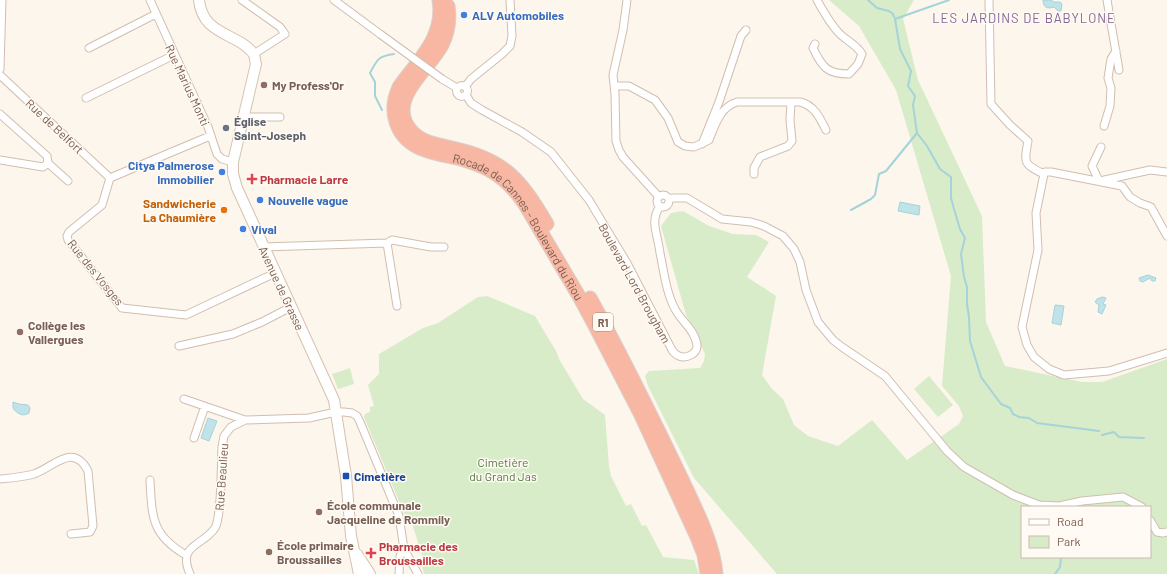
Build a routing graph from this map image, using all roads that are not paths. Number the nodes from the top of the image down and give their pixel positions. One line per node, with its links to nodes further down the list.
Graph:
1 (2, 0): 20 (street)
2 (150, 0): 13 (street, Rue Marius Monti)
3 (199, 0): 18 (street)
4 (242, 0): 18 (street)
5 (336, 0): 25 (street, bridge)
6 (439, 0): 79 (highway, Rocade de Cannes - Boulevard du Riou / R1)
7 (447, 0): 80 (highway, Rocade de Cannes - Boulevard du Riou / R1)
8 (510, 0): 23 (street)
9 (627, 0): 24 (street)
10 (817, 0): 15 (street)
11 (989, 0): 42 (street)
12 (1107, 0): 17 (street)
13 (156, 14): 16 (street); 19 (street, Rue Marius Monti)
14 (746, 30): 35 (street)
15 (815, 44)
16 (89, 48)
17 (1116, 51): 21 (street); 32 (street)
18 (254, 54): 30 (street, Avenue de Grasse)
19 (174, 55): 27 (street); 34 (street, Rue Marius Monti)
20 (0, 69)
21 (1118, 70)
22 (0, 75): 43 (street, Rue de Belfort)
23 (465, 86): 25 (street); 26 (street)
24 (615, 86): 35 (street); 46 (street)
25 (457, 88): 26 (street)
26 (466, 95): 48 (street, Boulevard Lord Brougham)
27 (86, 98)
28 (791, 102): 33 (street); 35 (street); 41 (street)
29 (0, 114): 39 (street)
30 (244, 117): 31 (street); 38 (street, Avenue de Grasse)
31 (280, 117)
32 (1104, 126)
33 (826, 130)
34 (210, 136): 38 (street, Rue Marius Monti); 43 (street)
35 (702, 144)
36 (1101, 147): 45 (street)
37 (0, 160): 39 (street)
38 (233, 162): 51 (street, Avenue de Grasse)
39 (48, 163): 44 (street)
40 (1167, 172): 45 (street)
41 (754, 174)
42 (1044, 174): 45 (street); 57 (street)
43 (110, 178): 53 (street, Rue des Vosges)
44 (68, 181)
45 (1100, 181): 49 (street)
46 (659, 197): 47 (street); 48 (street, Boulevard Lord Brougham)
47 (669, 199): 48 (street); 65 (street)
48 (660, 206)
49 (1167, 236)
50 (387, 243): 51 (street); 52 (street); 54 (street)
51 (263, 247): 53 (street, Avenue de Grasse)
52 (444, 247)
53 (275, 273): 55 (street, Avenue de Grasse)
54 (397, 306)
55 (291, 307): 56 (street); 60 (street, Avenue de Grasse)
56 (179, 346)
57 (1167, 353)
58 (184, 399): 59 (street)
59 (204, 406): 61 (street); 62 (street)
60 (336, 412): 61 (street); 71 (street); 72 (street, Avenue de Grasse)
61 (245, 420): 73 (street, Rue Beaulieu)
62 (194, 438)
63 (0, 479): 70 (street)
64 (150, 480): 73 (street)
65 (1059, 506)
66 (1059, 506): 67 (street)
67 (1140, 506)
68 (1151, 522): 69 (street)
69 (1167, 532)
70 (71, 534)
71 (404, 549): 77 (street); 78 (street)
72 (354, 550): 75 (street); 76 (street, Avenue de Grasse)
73 (186, 555): 74 (street)
74 (190, 574)
75 (359, 574)
76 (370, 574)
77 (399, 574)
78 (418, 574)
79 (707, 574)
80 (716, 574)

